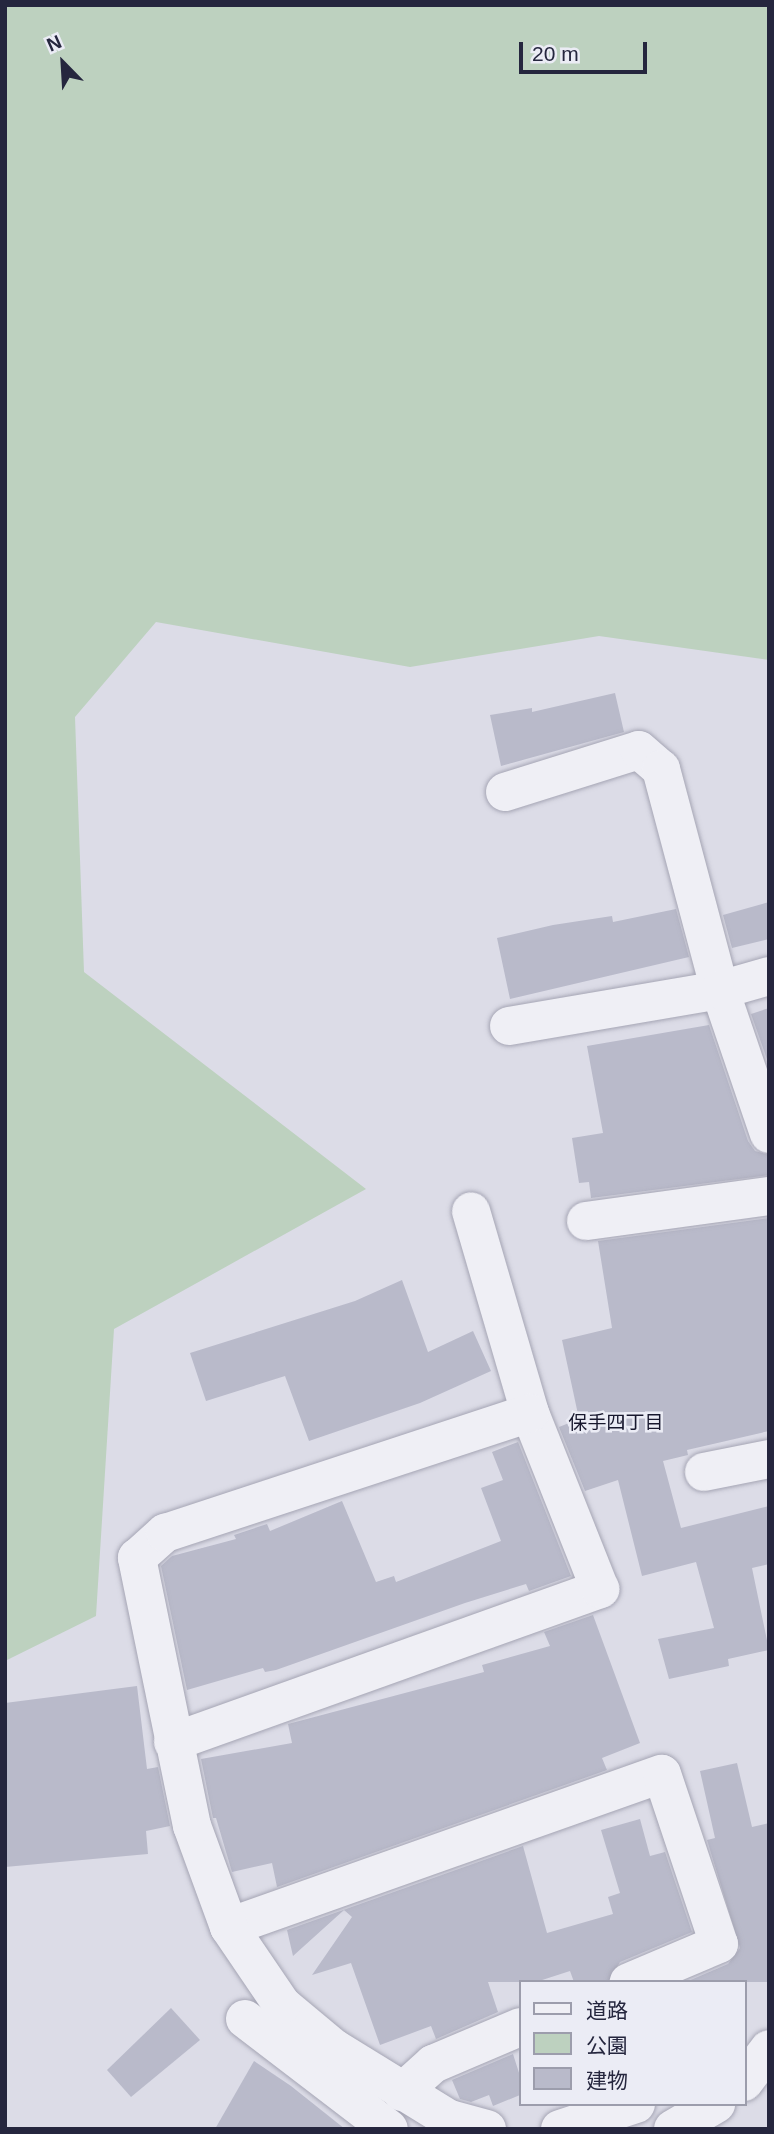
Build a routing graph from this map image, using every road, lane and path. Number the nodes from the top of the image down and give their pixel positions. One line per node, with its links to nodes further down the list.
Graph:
1 (505, 792): 3 (street)
2 (769, 976): 3 (street)
3 (720, 990): 4 (street); 5 (street)
4 (509, 1026)
5 (769, 1134)
6 (769, 1196): 8 (street)
7 (471, 1211): 9 (street)
8 (586, 1221)
9 (530, 1413): 12 (street); 12 (street)
10 (769, 1459): 11 (street)
11 (704, 1472)
12 (173, 1742): 13 (street)
13 (229, 1927): 14 (street); 21 (street)
14 (634, 1980)
15 (245, 2020): 24 (street)
16 (518, 2028): 21 (street)
17 (769, 2030): 18 (street)
18 (746, 2044)
19 (769, 2049): 20 (street)
20 (746, 2079)
21 (402, 2092): 25 (street)
22 (630, 2106): 26 (street)
23 (716, 2113): 27 (street)
24 (389, 2129)
25 (487, 2129)
26 (560, 2129)
27 (673, 2129)

